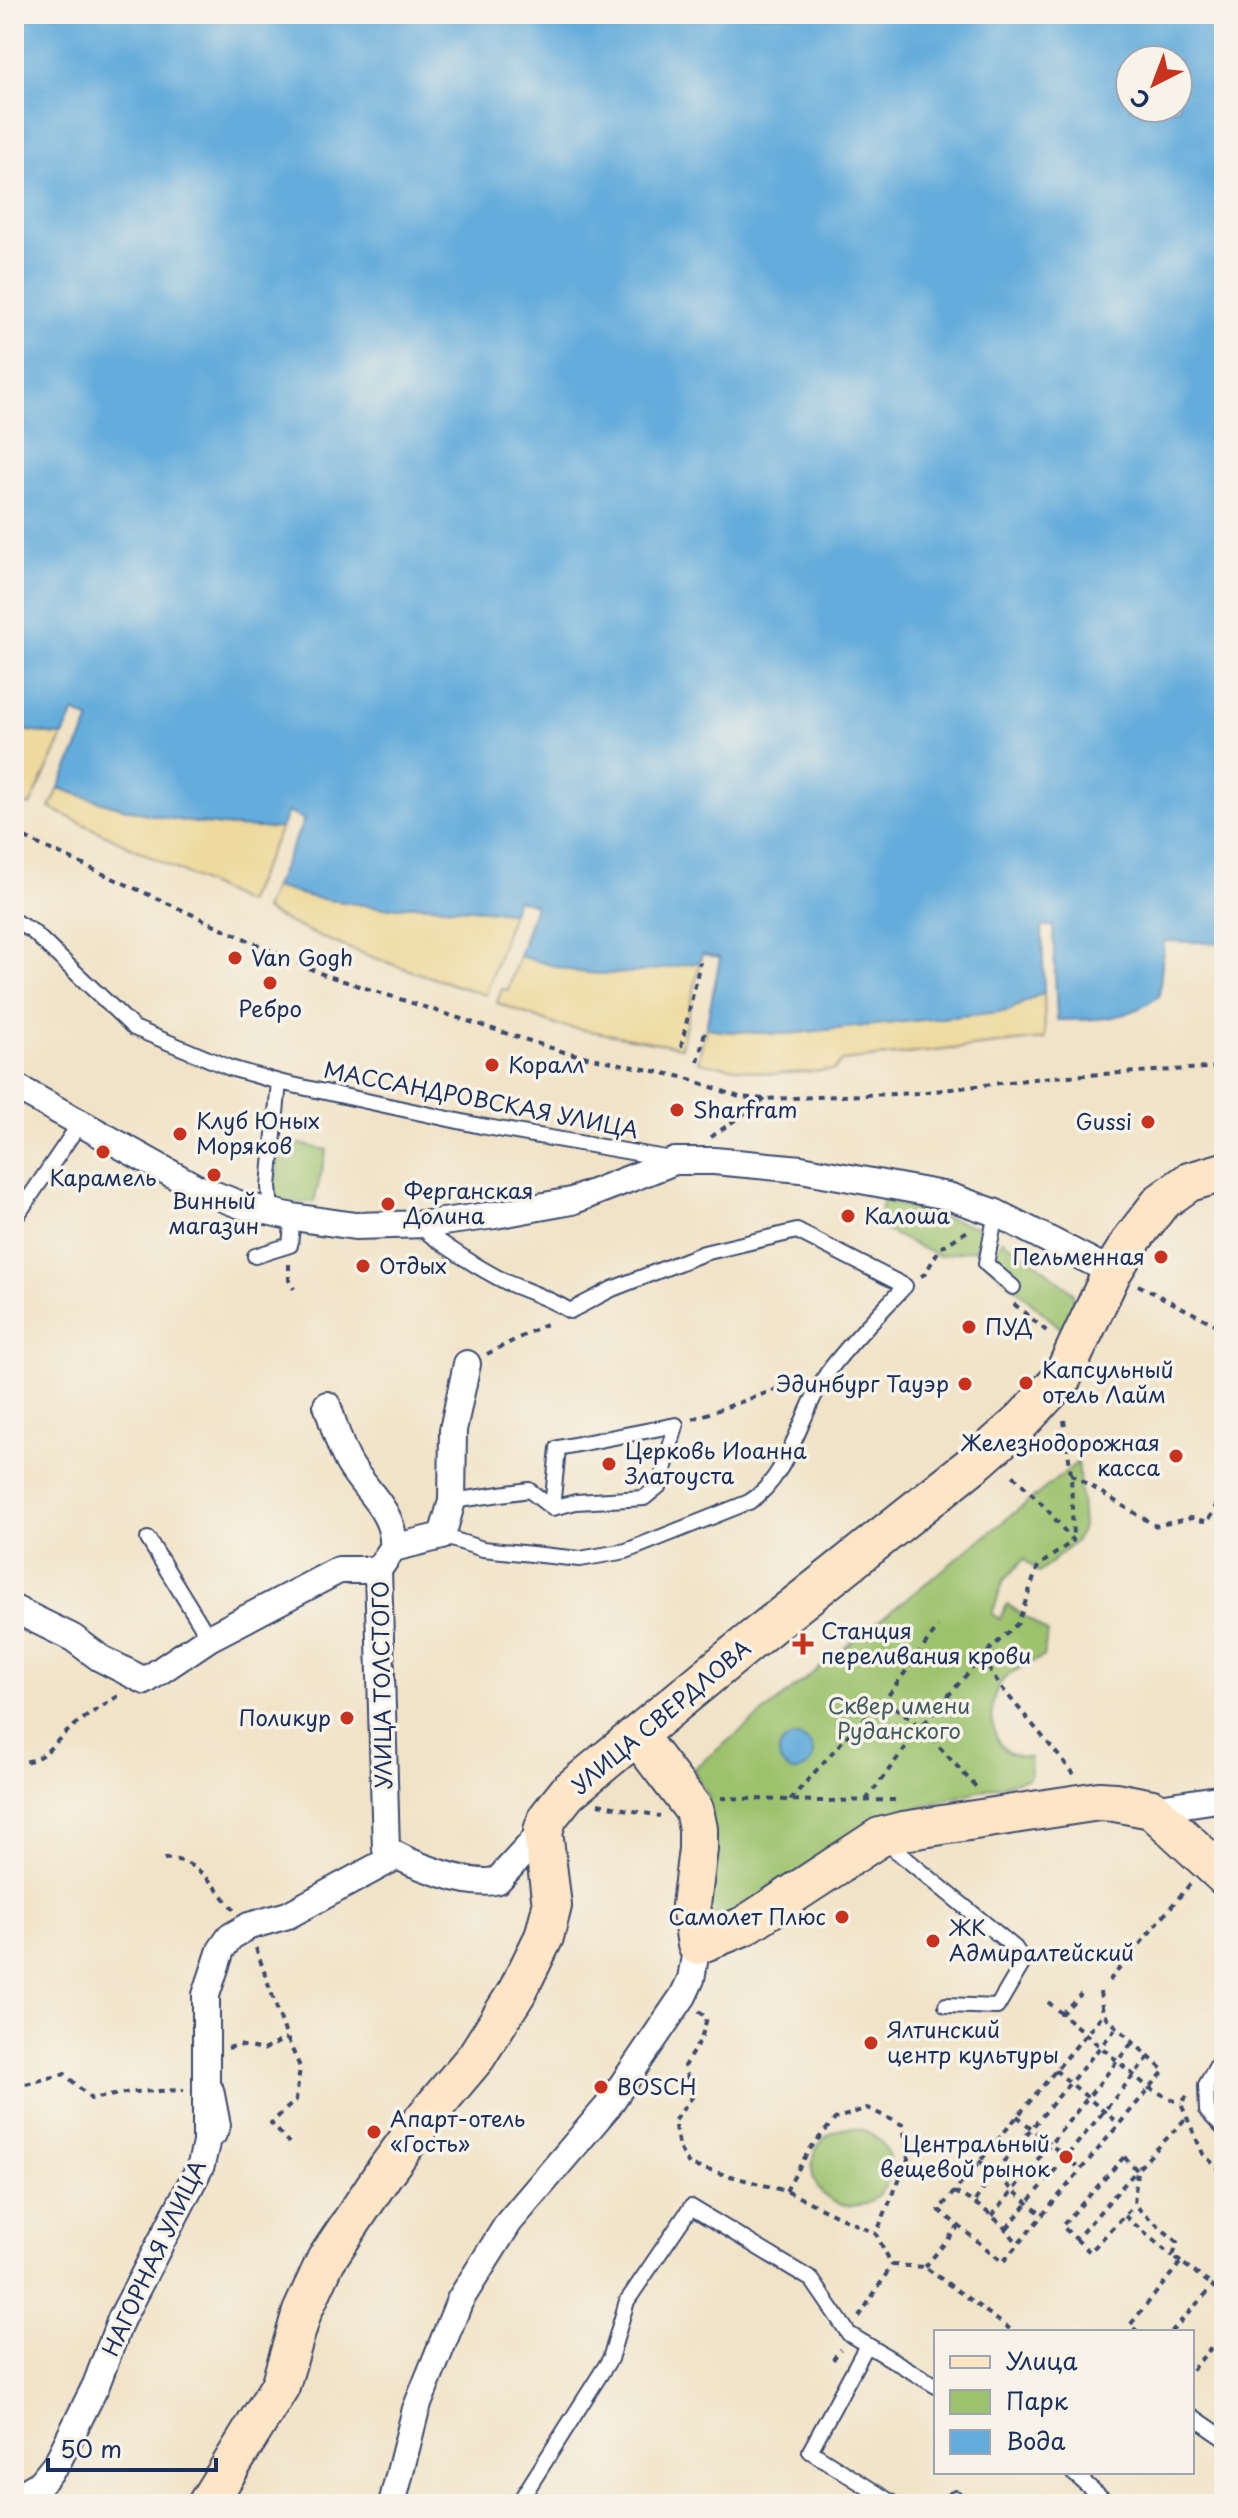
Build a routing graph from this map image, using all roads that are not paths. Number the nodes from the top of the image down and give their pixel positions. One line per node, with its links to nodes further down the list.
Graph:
1 (14, 921): 2 (lane, МАССАНДРОВСКАЯ УЛИЦА)
2 (279, 1082): 5 (lane, МАССАНДРОВСКАЯ УЛИЦА); 7 (lane)
3 (14, 1086): 4 (street)
4 (80, 1123): 7 (street); 8 (lane)
5 (675, 1161): 9 (street); 10 (street)
6 (1224, 1172): 12 (main road, УЛИЦА СВЕРДЛОВА)
7 (282, 1215): 10 (street); 11 (lane)
8 (14, 1220)
9 (985, 1220): 12 (street); 13 (lane)
10 (428, 1224): 18 (lane)
11 (255, 1256)
12 (1120, 1276): 24 (main road, УЛИЦА СВЕРДЛОВА)
13 (1013, 1287)
14 (467, 1364): 16 (street)
15 (327, 1405): 20 (street)
16 (452, 1501): 17 (lane); 18 (street)
17 (552, 1508): 17 (lane)
18 (442, 1536): 20 (street, УЛИЦА ТОЛСТОГО)
19 (148, 1539): 23 (lane)
20 (393, 1548): 21 (street, УЛИЦА ТОЛСТОГО)
21 (378, 1570): 23 (street); 29 (street, УЛИЦА ТОЛСТОГО)
22 (14, 1609): 23 (street)
23 (209, 1638)
24 (638, 1737): 27 (main road, УЛИЦА СВЕРДЛОВА); 31 (main road)
25 (1224, 1798): 26 (street)
26 (1152, 1809): 28 (main road); 30 (main road)
27 (543, 1831): 29 (street); 41 (main road)
28 (880, 1837): 31 (main road); 32 (lane)
29 (397, 1856): 40 (street, НАГОРНАЯ УЛИЦА)
30 (1208, 1879)
31 (697, 1945): 42 (street)
32 (946, 2005)
33 (1224, 2053): 34 (lane)
34 (1224, 2129)
35 (867, 2345): 36 (lane); 43 (lane); 44 (lane)
36 (934, 2385)
37 (1194, 2417): 38 (lane)
38 (1224, 2438)
39 (1074, 2474): 45 (lane)
40 (14, 2499)
41 (207, 2504)
42 (392, 2504)
43 (518, 2504)
44 (894, 2504)
45 (1109, 2504)

